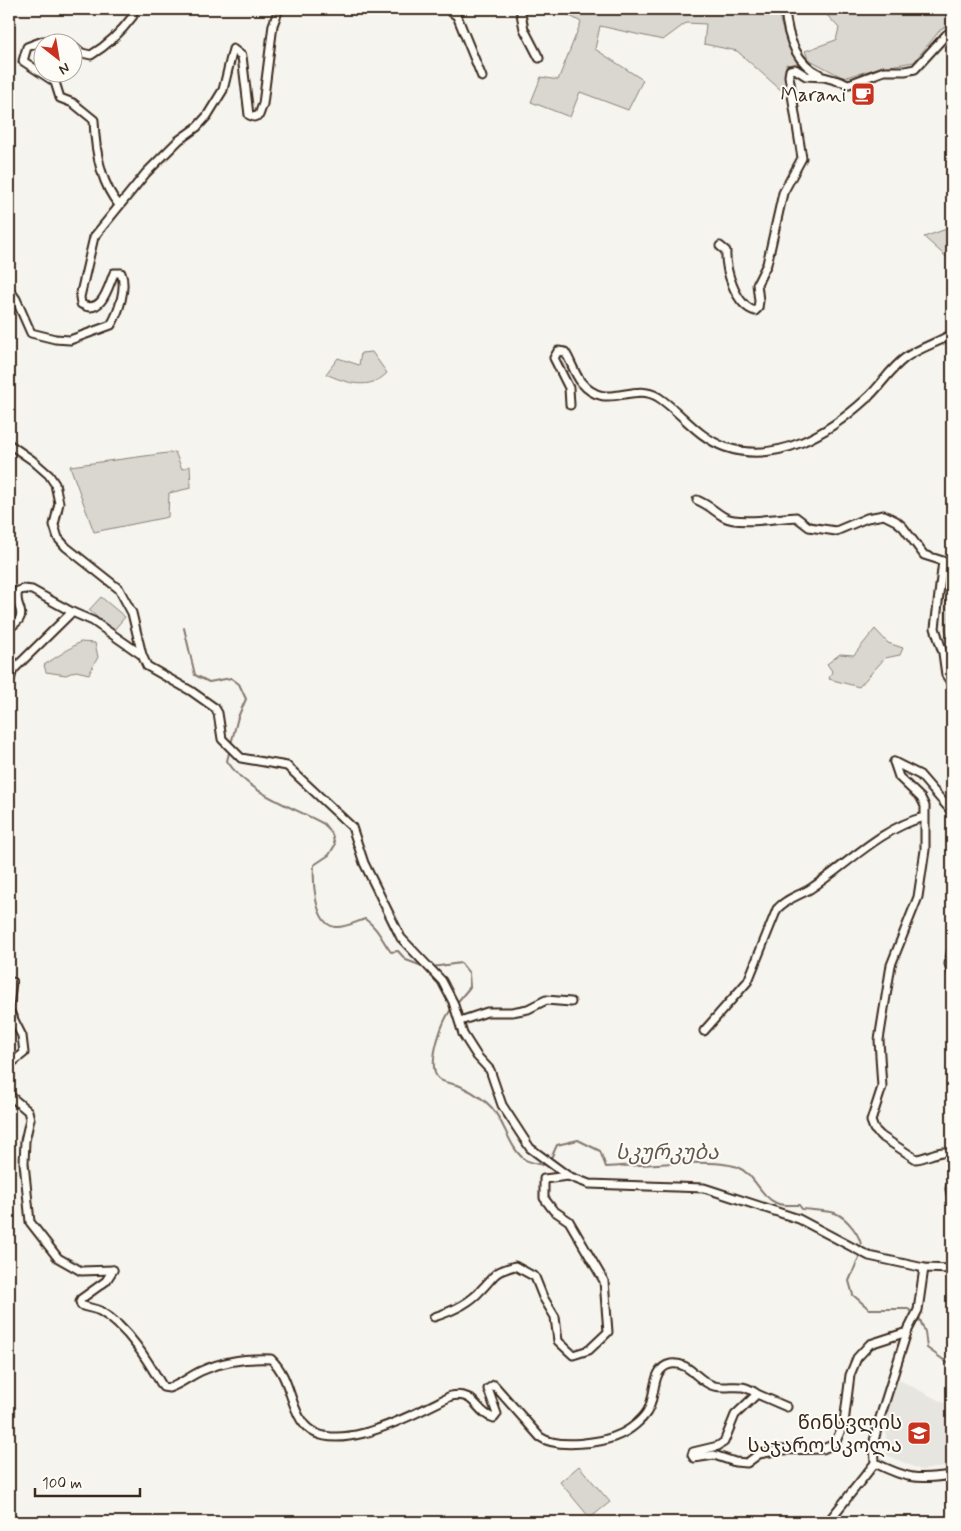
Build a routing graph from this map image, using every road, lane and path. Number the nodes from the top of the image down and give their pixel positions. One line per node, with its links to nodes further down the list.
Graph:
1 (132, 9): 8 (street)
2 (278, 9): 14 (street)
3 (447, 9): 11 (street)
4 (520, 9): 9 (street)
5 (785, 9): 12 (street)
6 (952, 31): 12 (street)
7 (32, 45): 10 (street)
8 (82, 53)
9 (539, 58)
10 (32, 67)
11 (482, 77)
12 (824, 77): 15 (street)
13 (55, 82): 14 (street)
14 (119, 205): 16 (street)
15 (720, 246)
16 (9, 289)
17 (952, 334): 18 (street)
18 (570, 405)
19 (9, 444): 23 (street)
20 (698, 500): 25 (street)
21 (72, 612): 22 (street); 23 (street); 24 (street)
22 (9, 628)
23 (142, 655): 34 (street)
24 (9, 683)
25 (952, 684)
26 (952, 812): 27 (street)
27 (924, 817): 35 (street); 38 (street)
28 (952, 948): 29 (street)
29 (952, 972)
30 (9, 983): 32 (street)
31 (571, 1002): 34 (street)
32 (9, 1006)
33 (9, 1010): 36 (street)
34 (460, 1021): 39 (street)
35 (704, 1031)
36 (9, 1064)
37 (9, 1095): 46 (street)
38 (952, 1155)
39 (568, 1176): 42 (street); 44 (street)
40 (952, 1180): 41 (street)
41 (952, 1200)
42 (924, 1268): 43 (street); 45 (street)
43 (952, 1269)
44 (434, 1317)
45 (907, 1332): 46 (street); 48 (street)
46 (757, 1394): 47 (street)
47 (787, 1407)
48 (875, 1463): 49 (street); 50 (street)
49 (952, 1475)
50 (828, 1522)

